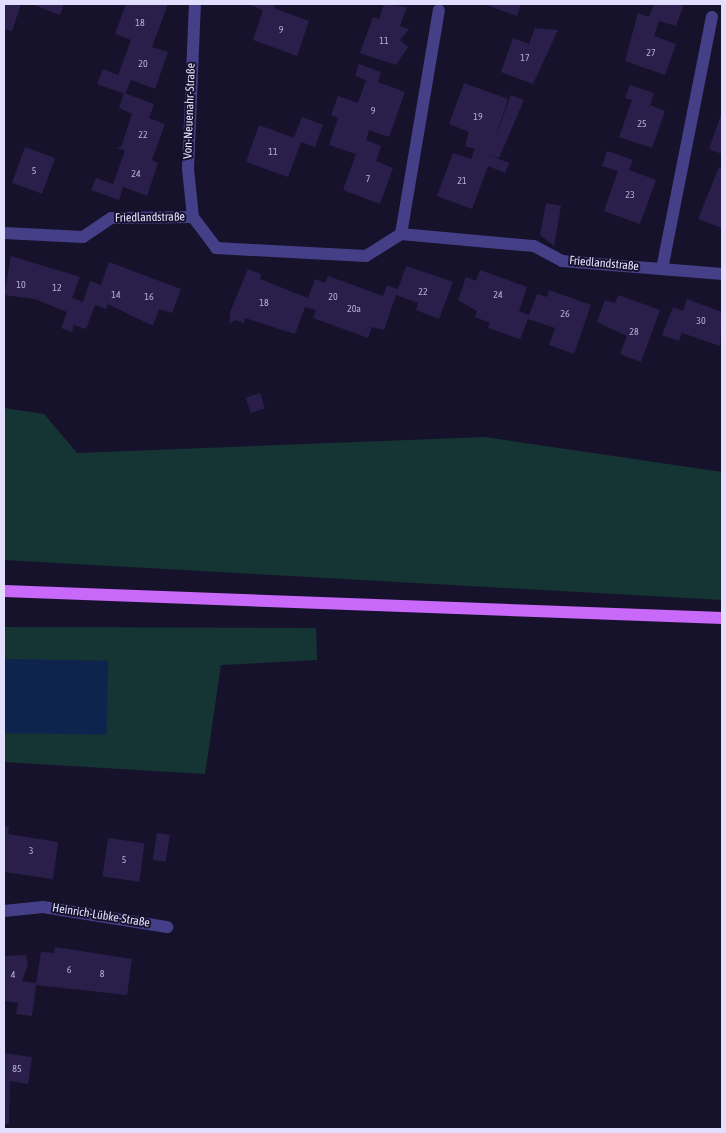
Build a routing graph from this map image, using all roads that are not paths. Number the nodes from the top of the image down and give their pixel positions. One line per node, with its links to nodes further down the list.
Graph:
1 (195, 4): 4 (street, Von-Neuenahr-Straße)
2 (439, 10): 6 (street)
3 (712, 17): 7 (street)
4 (192, 217): 5 (street, Friedlandstraße); 6 (street, Friedlandstraße)
5 (4, 233)
6 (401, 234): 7 (street, Friedlandstraße)
7 (662, 269): 8 (street, Friedlandstraße)
8 (722, 274)
9 (4, 591): 10 (main road)
10 (722, 618)
11 (4, 910): 12 (street, Heinrich-Lübke-Straße)
12 (167, 927)

